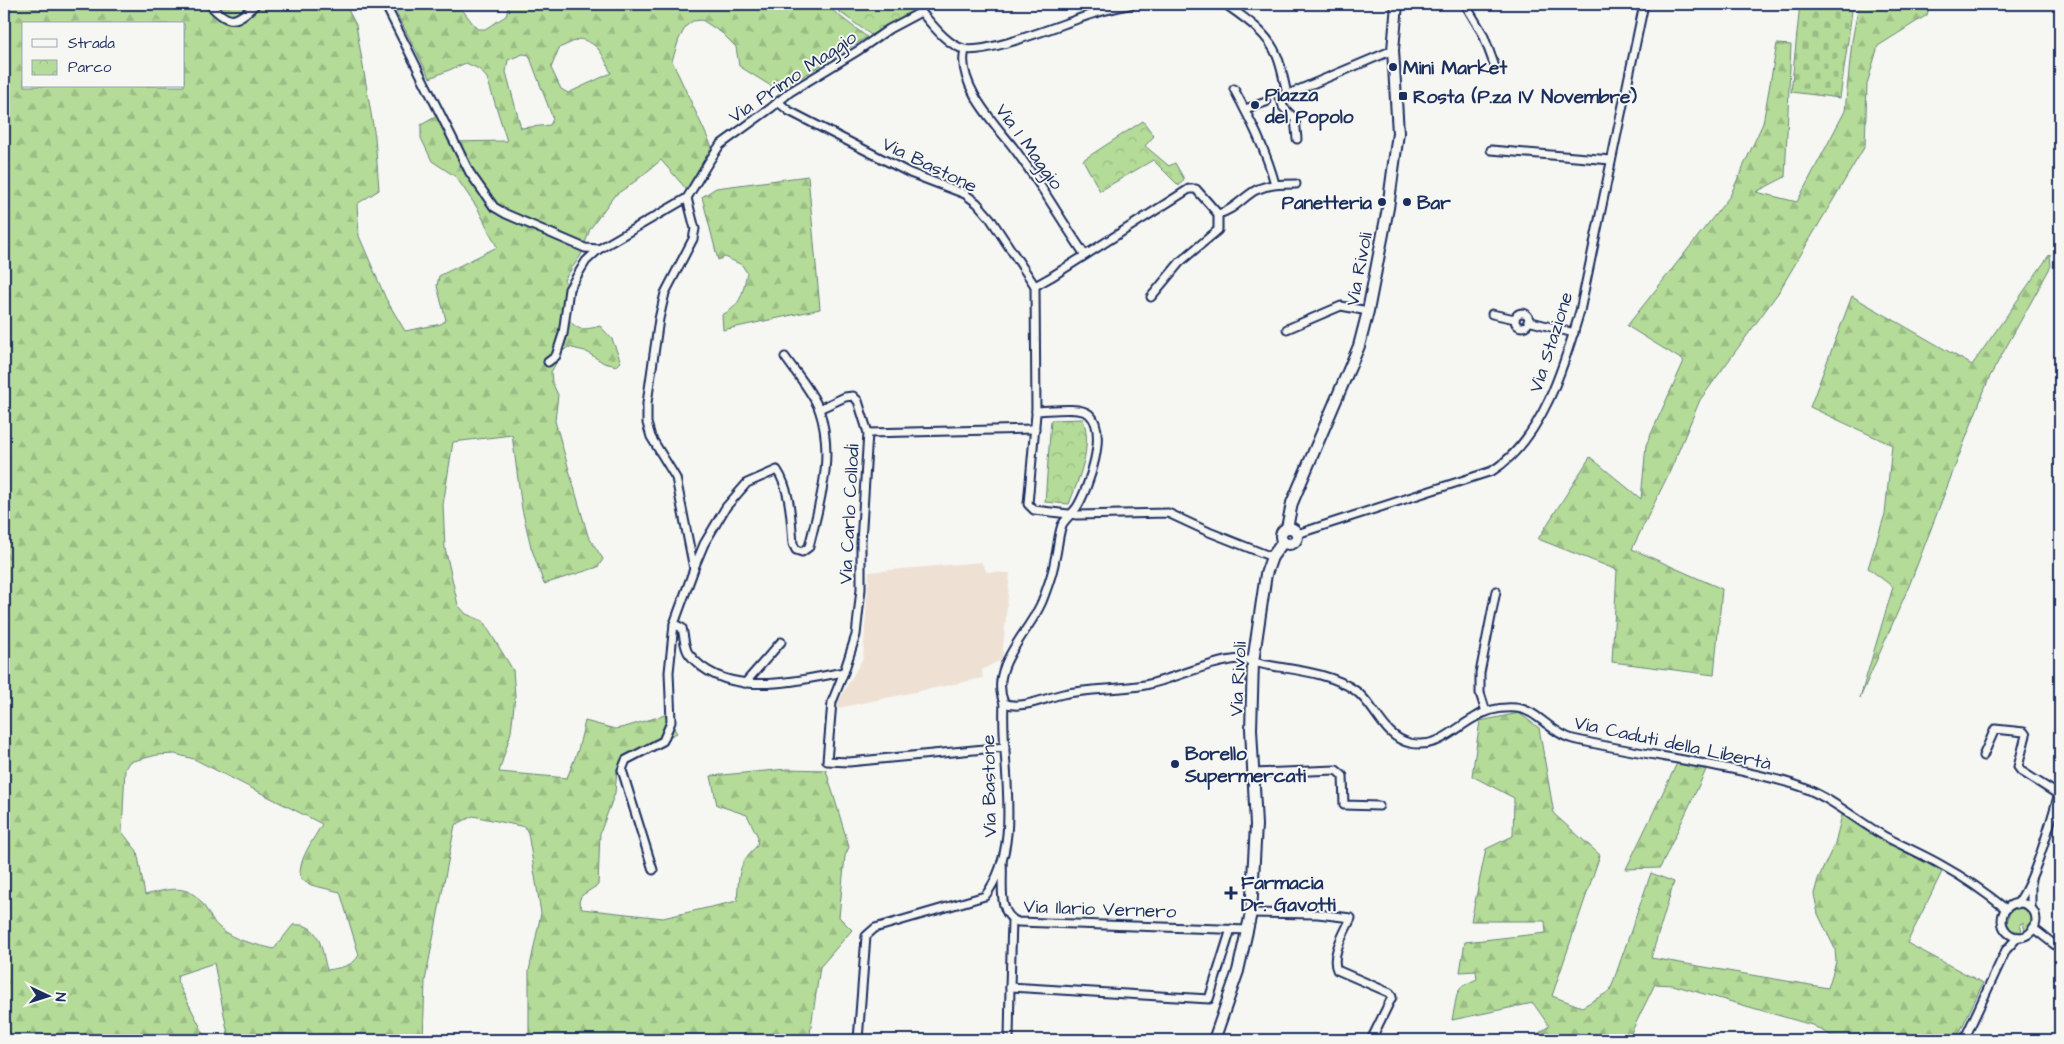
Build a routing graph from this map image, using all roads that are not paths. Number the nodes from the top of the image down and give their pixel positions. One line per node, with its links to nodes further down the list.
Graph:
1 (209, 4): 2 (street)
2 (256, 4)
3 (385, 4): 26 (street)
4 (919, 4): 10 (street)
5 (1133, 4): 11 (street)
6 (1225, 4): 15 (street)
7 (1397, 4): 12 (street, Via Rivoli)
8 (1465, 4): 13 (street)
9 (1644, 4): 21 (street, Via Stazione)
10 (920, 12): 11 (street); 16 (street, Via Primo Maggio)
11 (965, 50): 27 (street, Via 1 Maggio)
12 (1393, 50): 15 (street); 30 (street, Via Rivoli)
13 (1494, 64)
14 (1234, 89): 18 (street)
15 (1282, 96): 19 (street)
16 (778, 102): 24 (street, Via Primo Maggio); 28 (street, Via Bastone)
17 (1266, 102): 18 (street)
18 (1245, 109): 22 (street)
19 (1296, 139)
20 (1492, 150): 21 (street)
21 (1611, 160): 33 (street, Via Stazione)
22 (1275, 184): 23 (street); 25 (street)
23 (1296, 184)
24 (688, 198): 26 (street); 45 (street)
25 (1220, 213): 27 (street); 29 (street)
26 (599, 249): 35 (street)
27 (1085, 256): 28 (street)
28 (1035, 286): 37 (street)
29 (1151, 297)
30 (1368, 311): 32 (street); 41 (street, Via Rivoli)
31 (1492, 314): 33 (street)
32 (1286, 329)
33 (1574, 333): 42 (street, Via Stazione)
34 (785, 357): 36 (street)
35 (548, 362)
36 (819, 408): 39 (street, Via Carlo Collodi); 45 (street)
37 (1036, 411): 38 (street); 40 (street, Via Bastone)
38 (1035, 429): 39 (street); 40 (street)
39 (868, 433): 50 (street, Via Carlo Collodi)
40 (1070, 515): 44 (street); 52 (street, Via Bastone)
41 (1287, 528): 42 (street); 43 (street)
42 (1296, 534): 43 (street)
43 (1283, 542): 44 (street, Via Rivoli)
44 (1272, 557): 49 (street, Via Rivoli)
45 (694, 569): 47 (street)
46 (1496, 591): 53 (street)
47 (674, 624): 51 (street); 60 (street)
48 (781, 642): 51 (street)
49 (1253, 662): 52 (street, Via Caduti della Libertà); 53 (street, Via Caduti della Libertà); 56 (street, Via Rivoli)
50 (844, 672): 51 (street); 54 (street, Via Carlo Collodi)
51 (745, 683)
52 (1004, 702): 54 (street, Via Bastone)
53 (1486, 712): 63 (street, Via Caduti della Libertà)
54 (1005, 747): 59 (street, Via Bastone)
55 (1983, 756): 57 (street)
56 (1254, 773): 58 (street); 65 (street, Via Rivoli)
57 (2060, 793): 61 (street)
58 (1379, 806)
59 (1002, 861): 66 (street, Via Ilario Vernero); 75 (street, Via Bastone)
60 (653, 870)
61 (2032, 873): 62 (street); 64 (street)
62 (2017, 904): 63 (street); 64 (street)
63 (2006, 909): 70 (street)
64 (2031, 909): 67 (street)
65 (1251, 912): 69 (street, Via Rivoli); 78 (street)
66 (1012, 920): 68 (street, Via Ilario Vernero); 74 (street)
67 (2033, 928): 71 (street); 72 (street)
68 (1231, 929): 69 (street, Via Ilario Vernero); 74 (street)
69 (1248, 930): 77 (street, Via Rivoli)
70 (2006, 932): 71 (street); 73 (street)
71 (2018, 937): 73 (street)
72 (2060, 949)
73 (2006, 950): 79 (street)
74 (1010, 987): 76 (street)
75 (858, 1040)
76 (1009, 1040)
77 (1214, 1040)
78 (1371, 1040)
79 (1964, 1040)

